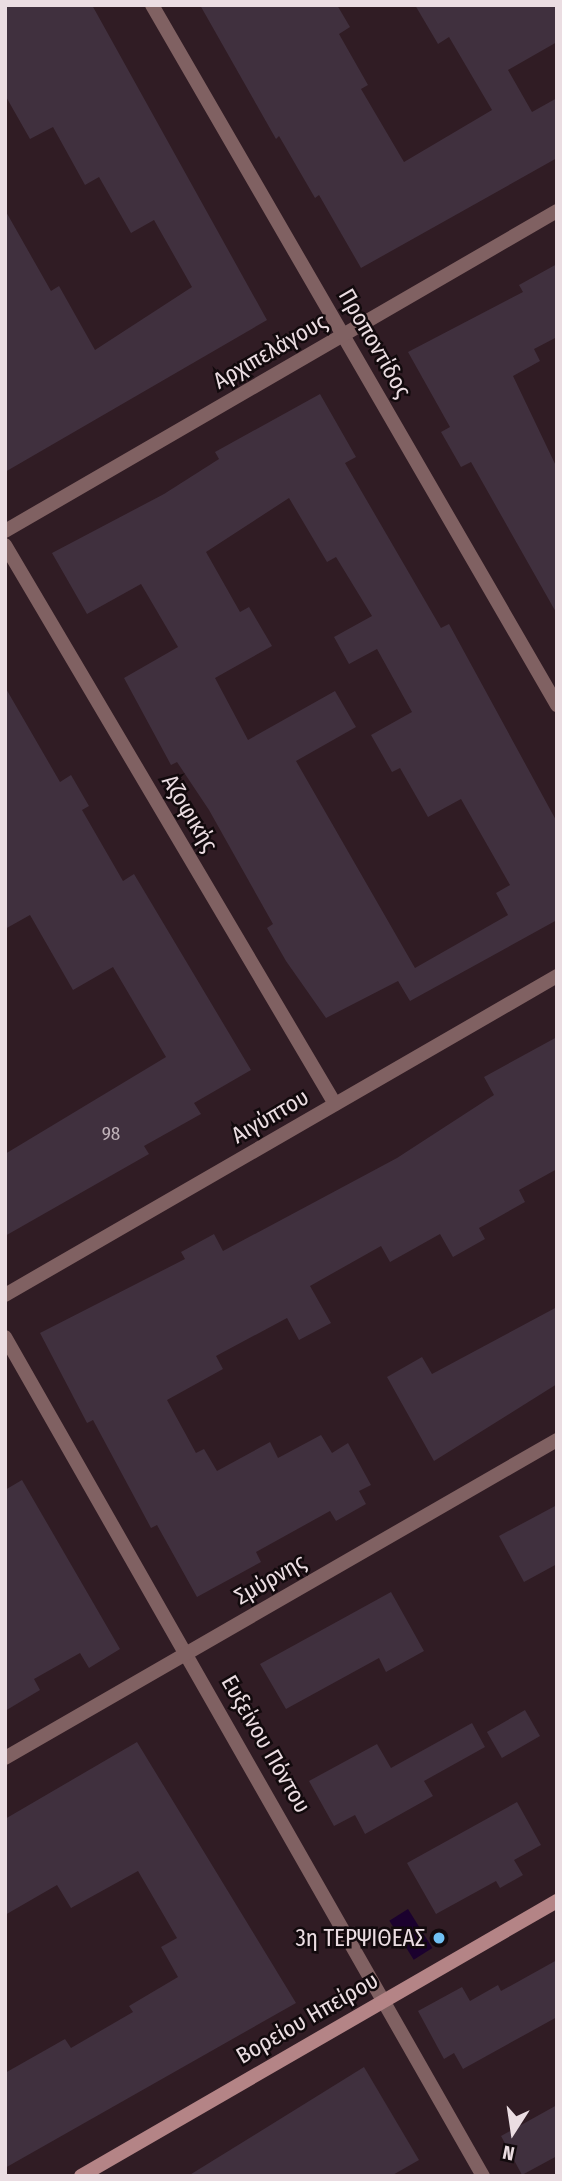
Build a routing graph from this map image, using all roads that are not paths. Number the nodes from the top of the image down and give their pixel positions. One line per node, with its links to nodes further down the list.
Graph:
1 (152, 5): 3 (street, Προποντίδος)
2 (557, 211): 3 (street, Αρχιπελάγους)
3 (344, 334): 4 (street, Αρχιπελάγους); 6 (street, Προποντίδος)
4 (5, 531)
5 (5, 545): 8 (street, Αζοφικής)
6 (557, 705)
7 (557, 976): 8 (street, Αιγύπτου)
8 (335, 1104): 9 (street, Αιγύπτου)
9 (5, 1295)
10 (5, 1337): 12 (street, Ευξείνου Πόντου)
11 (557, 1440): 12 (street, Σμύρνης)
12 (188, 1653): 13 (street, Σμύρνης); 15 (street, Ευξείνου Πόντου)
13 (5, 1758)
14 (557, 1900): 15 (street, Βορείου Ηπείρου)
15 (385, 2000): 16 (street, Βορείου Ηπείρου); 17 (street, Ευξείνου Πόντου)
16 (80, 2176)
17 (483, 2176)

